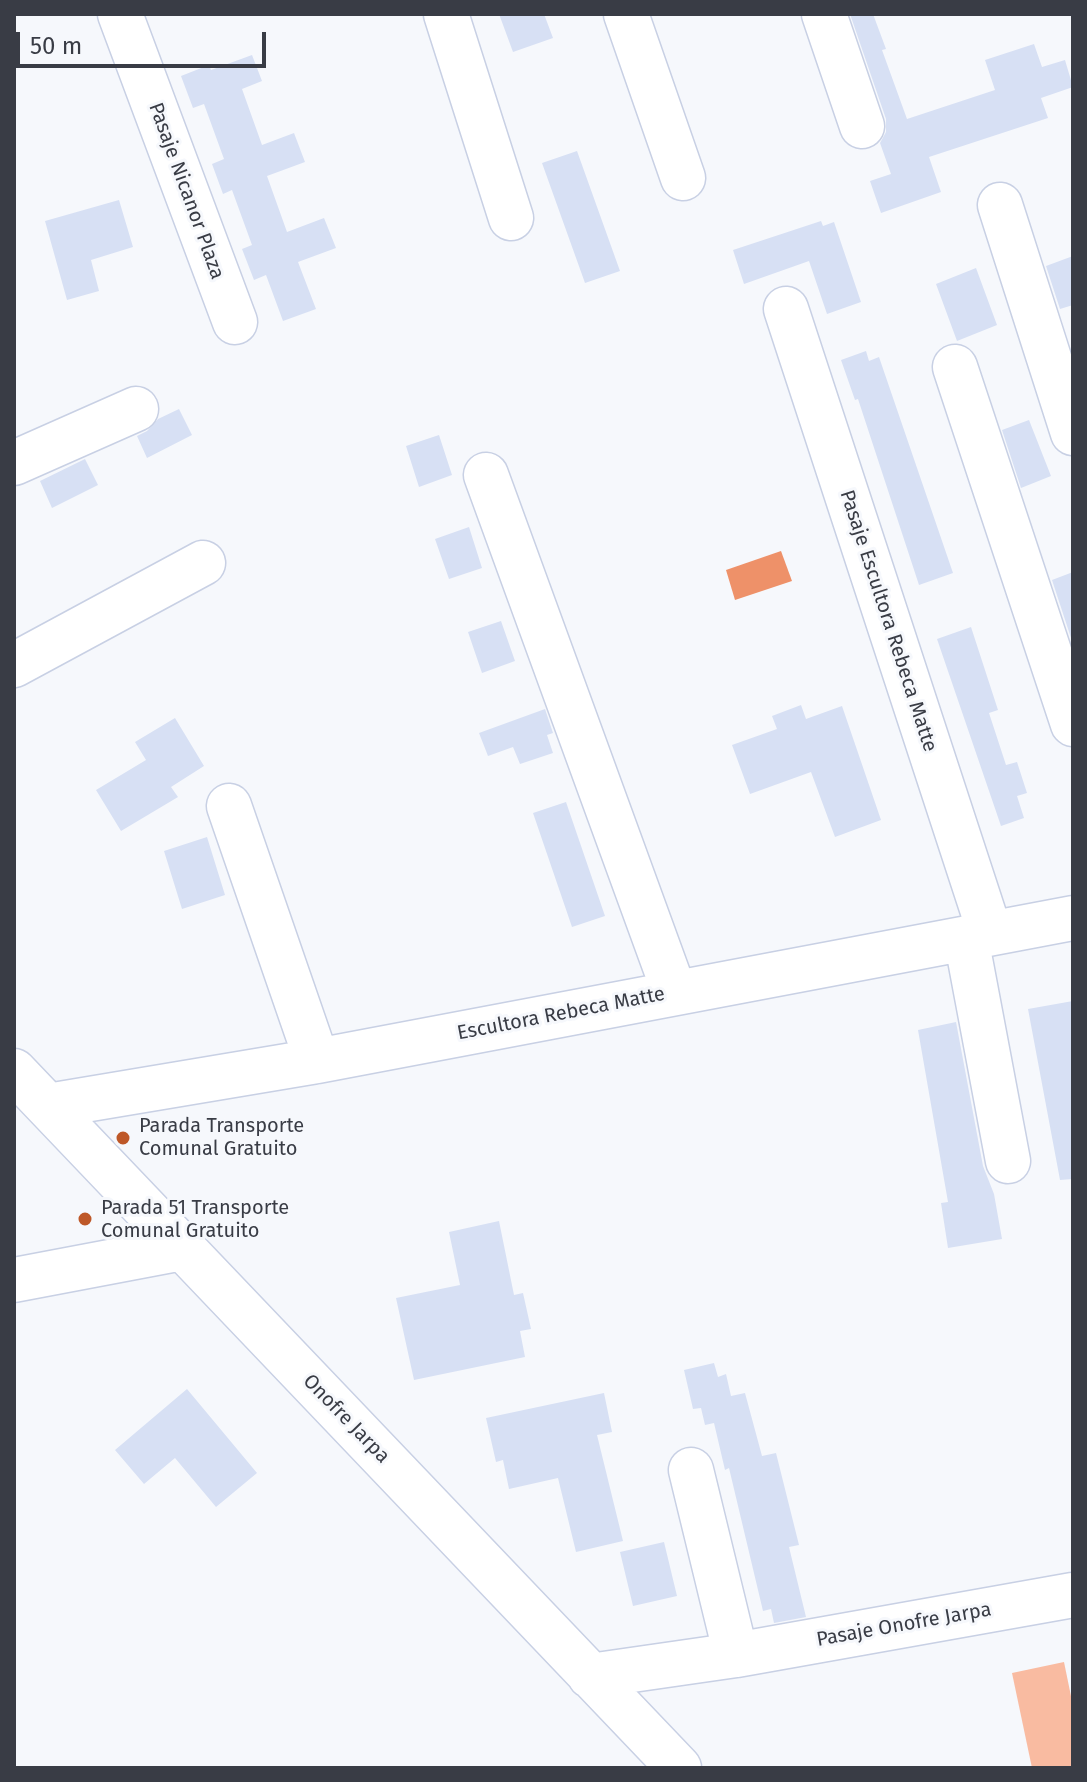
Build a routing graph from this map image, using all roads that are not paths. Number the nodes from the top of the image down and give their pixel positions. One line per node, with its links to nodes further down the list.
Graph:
1 (120, 14): 10 (street, Pasaje Nicanor Plaza)
2 (446, 14): 8 (street)
3 (626, 14): 6 (street)
4 (824, 14): 5 (street)
5 (862, 126)
6 (683, 178)
7 (1000, 205): 13 (street)
8 (511, 218)
9 (786, 309): 21 (street, Pasaje Escultora Rebeca Matte)
10 (235, 322)
11 (955, 367): 18 (street)
12 (136, 409): 14 (street)
13 (1073, 433)
14 (14, 463)
15 (486, 475): 22 (street)
16 (203, 563): 17 (street)
17 (14, 665)
18 (1073, 724)
19 (229, 806): 23 (street)
20 (1073, 918): 21 (street, Escultora Rebeca Matte)
21 (978, 936): 22 (street, Escultora Rebeca Matte); 26 (street, Pasaje Escultora Rebeca Matte)
22 (674, 991): 23 (street, Escultora Rebeca Matte)
23 (317, 1061): 25 (street, Escultora Rebeca Matte)
24 (14, 1071): 25 (street, Onofre Jarpa)
25 (48, 1106): 27 (street, Onofre Jarpa)
26 (1008, 1161)
27 (183, 1248): 28 (street); 32 (street, Onofre Jarpa)
28 (14, 1280)
29 (691, 1470): 31 (street)
30 (1073, 1595): 31 (street, Pasaje Onofre Jarpa)
31 (736, 1655): 32 (street, Pasaje Onofre Jarpa)
32 (590, 1676): 33 (street, Onofre Jarpa)
33 (679, 1768)

